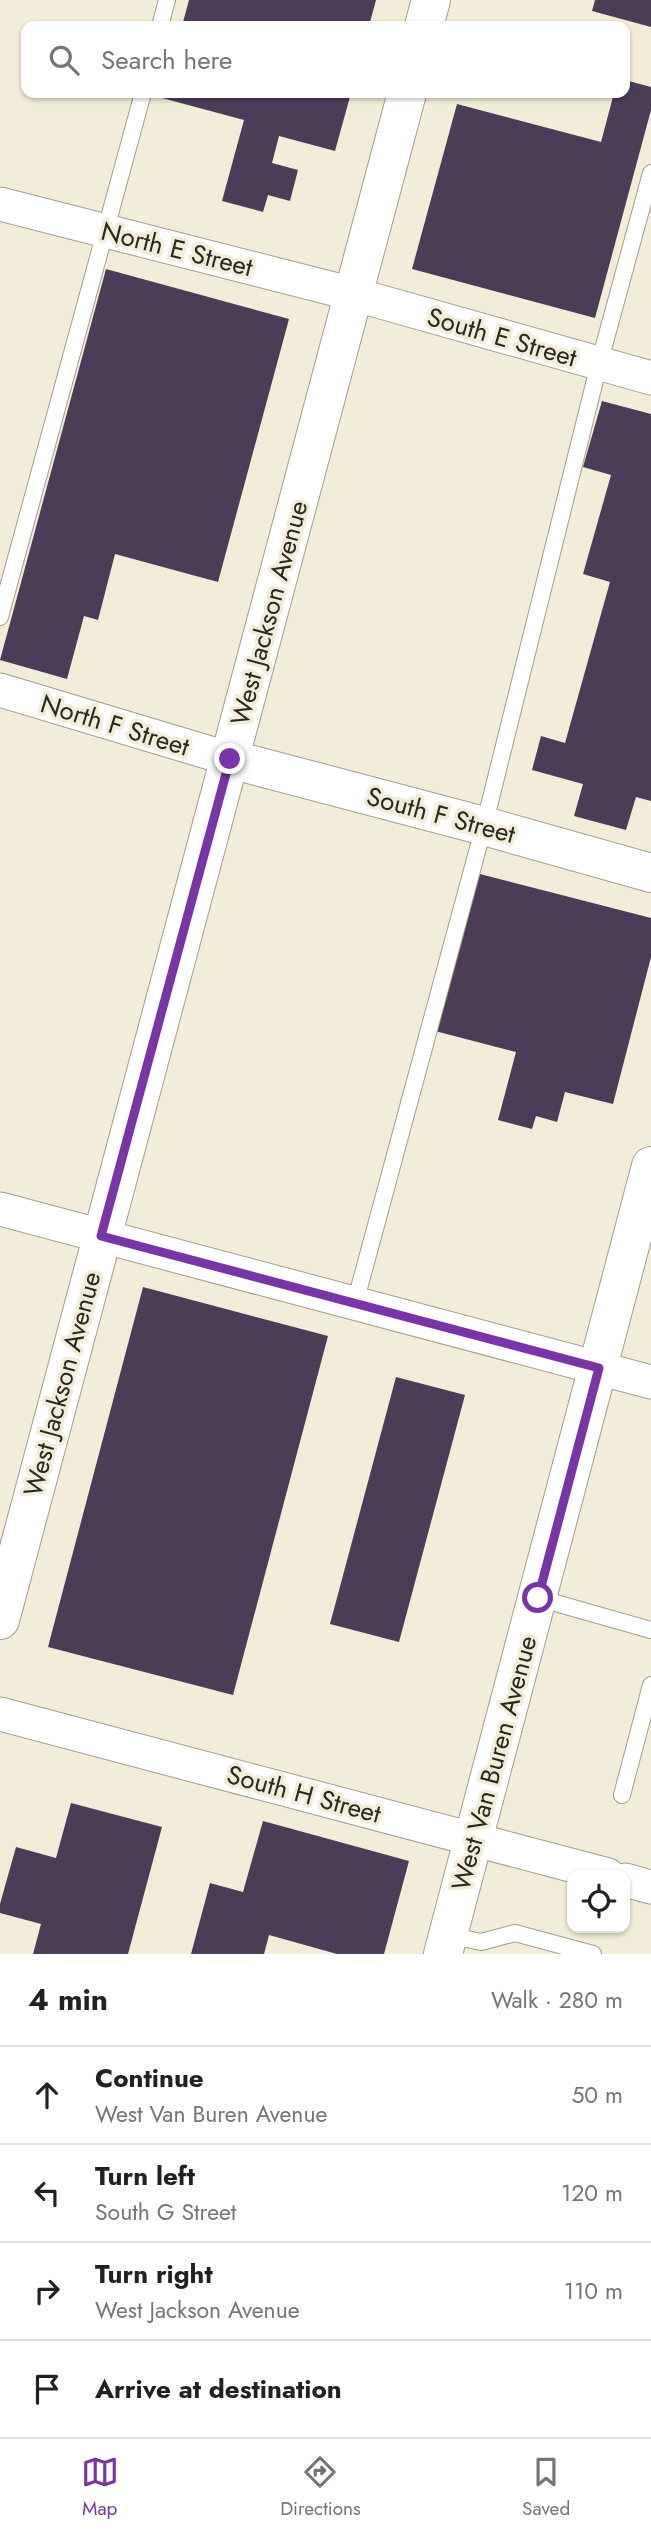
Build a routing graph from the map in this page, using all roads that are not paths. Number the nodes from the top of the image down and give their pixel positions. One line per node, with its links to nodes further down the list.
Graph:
1 (167, 0): 3 (lane)
2 (431, 0): 4 (street)
3 (161, 21)
4 (425, 21)
5 (142, 98): 9 (lane)
6 (406, 98): 10 (street, West Jackson Avenue)
7 (651, 173): 11 (lane)
8 (0, 204): 9 (street, North E Street)
9 (106, 231): 10 (street, North E Street); 13 (lane)
10 (353, 294): 11 (street, South E Street); 15 (street, West Jackson Avenue)
11 (599, 364): 12 (street, South E Street); 16 (lane)
12 (651, 378)
13 (0, 617)
14 (0, 690): 15 (street, North F Street)
15 (230, 759): 16 (street, South F Street); 20 (street, West Jackson Avenue)
16 (484, 826): 17 (street, South F Street); 21 (lane)
17 (651, 873)
18 (651, 1166): 22 (street, West Van Buren Avenue)
19 (0, 1209): 20 (street)
20 (101, 1236): 21 (street); 25 (street, West Jackson Avenue)
21 (355, 1304): 22 (street)
22 (599, 1368): 23 (street); 24 (street, West Van Buren Avenue)
23 (651, 1382)
24 (538, 1598): 26 (lane); 30 (street, West Van Buren Avenue)
25 (0, 1620)
26 (651, 1630)
27 (651, 1685): 29 (lane)
28 (0, 1714): 30 (street, South H Street)
29 (622, 1795)
30 (474, 1840): 31 (street, South H Street); 34 (street, West Van Buren Avenue)
31 (589, 1870)
32 (630, 1881): 33 (street)
33 (651, 1887)
34 (466, 1946): 35 (lane)
35 (593, 1954)

